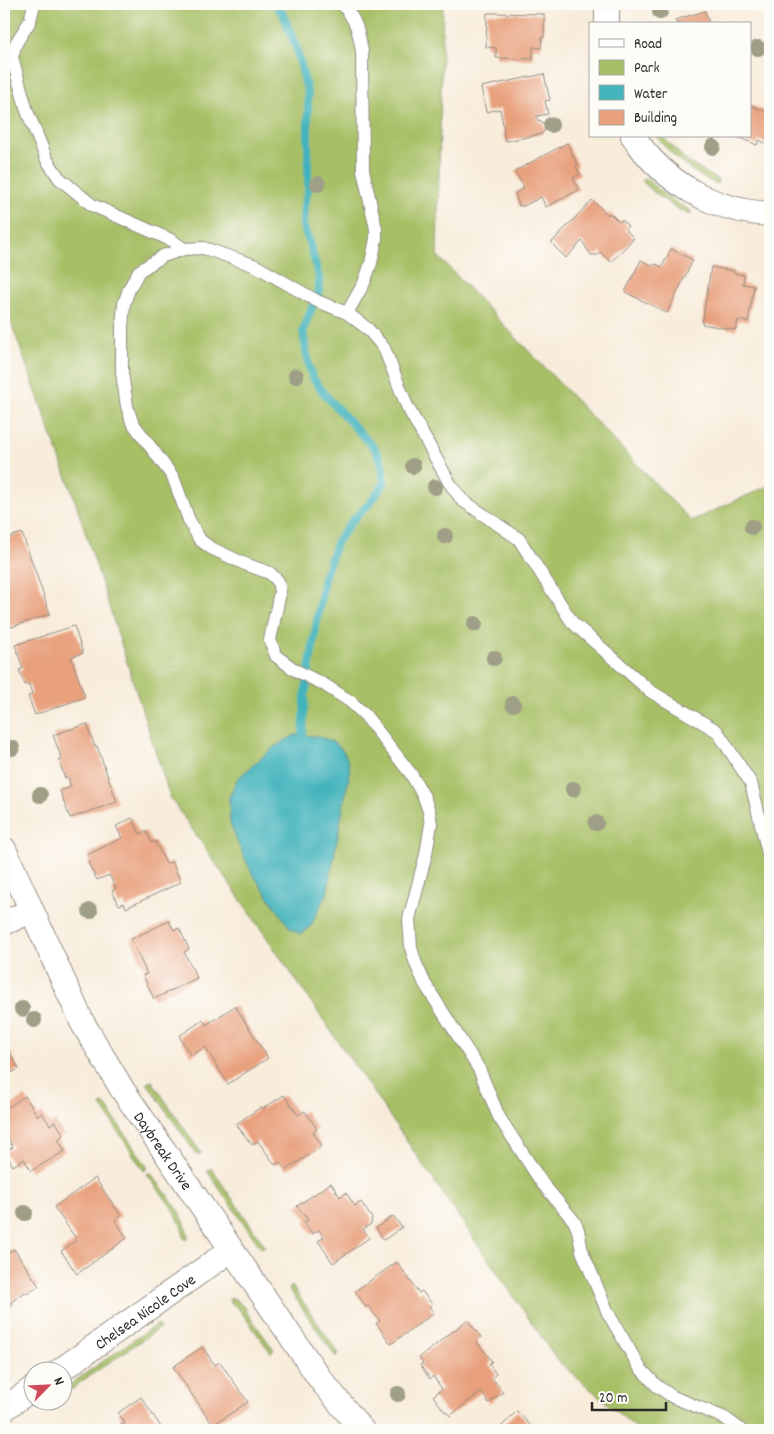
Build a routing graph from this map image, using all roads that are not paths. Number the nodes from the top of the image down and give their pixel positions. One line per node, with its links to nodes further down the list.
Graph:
1 (34, 4): 7 (lane)
2 (342, 4): 8 (lane)
3 (607, 4): 4 (street)
4 (607, 22)
5 (635, 138): 6 (street)
6 (770, 214)
7 (184, 249): 8 (lane); 18 (lane)
8 (347, 313): 10 (lane)
9 (4, 849): 11 (street, Daybreak Drive)
10 (770, 860)
11 (31, 911): 12 (street); 13 (street, Daybreak Drive)
12 (4, 923)
13 (231, 1250): 14 (street, Chelsea Nicole Cove); 17 (street, Daybreak Drive)
14 (72, 1362)
15 (22, 1396): 16 (street)
16 (4, 1409)
17 (362, 1430)
18 (741, 1430)

